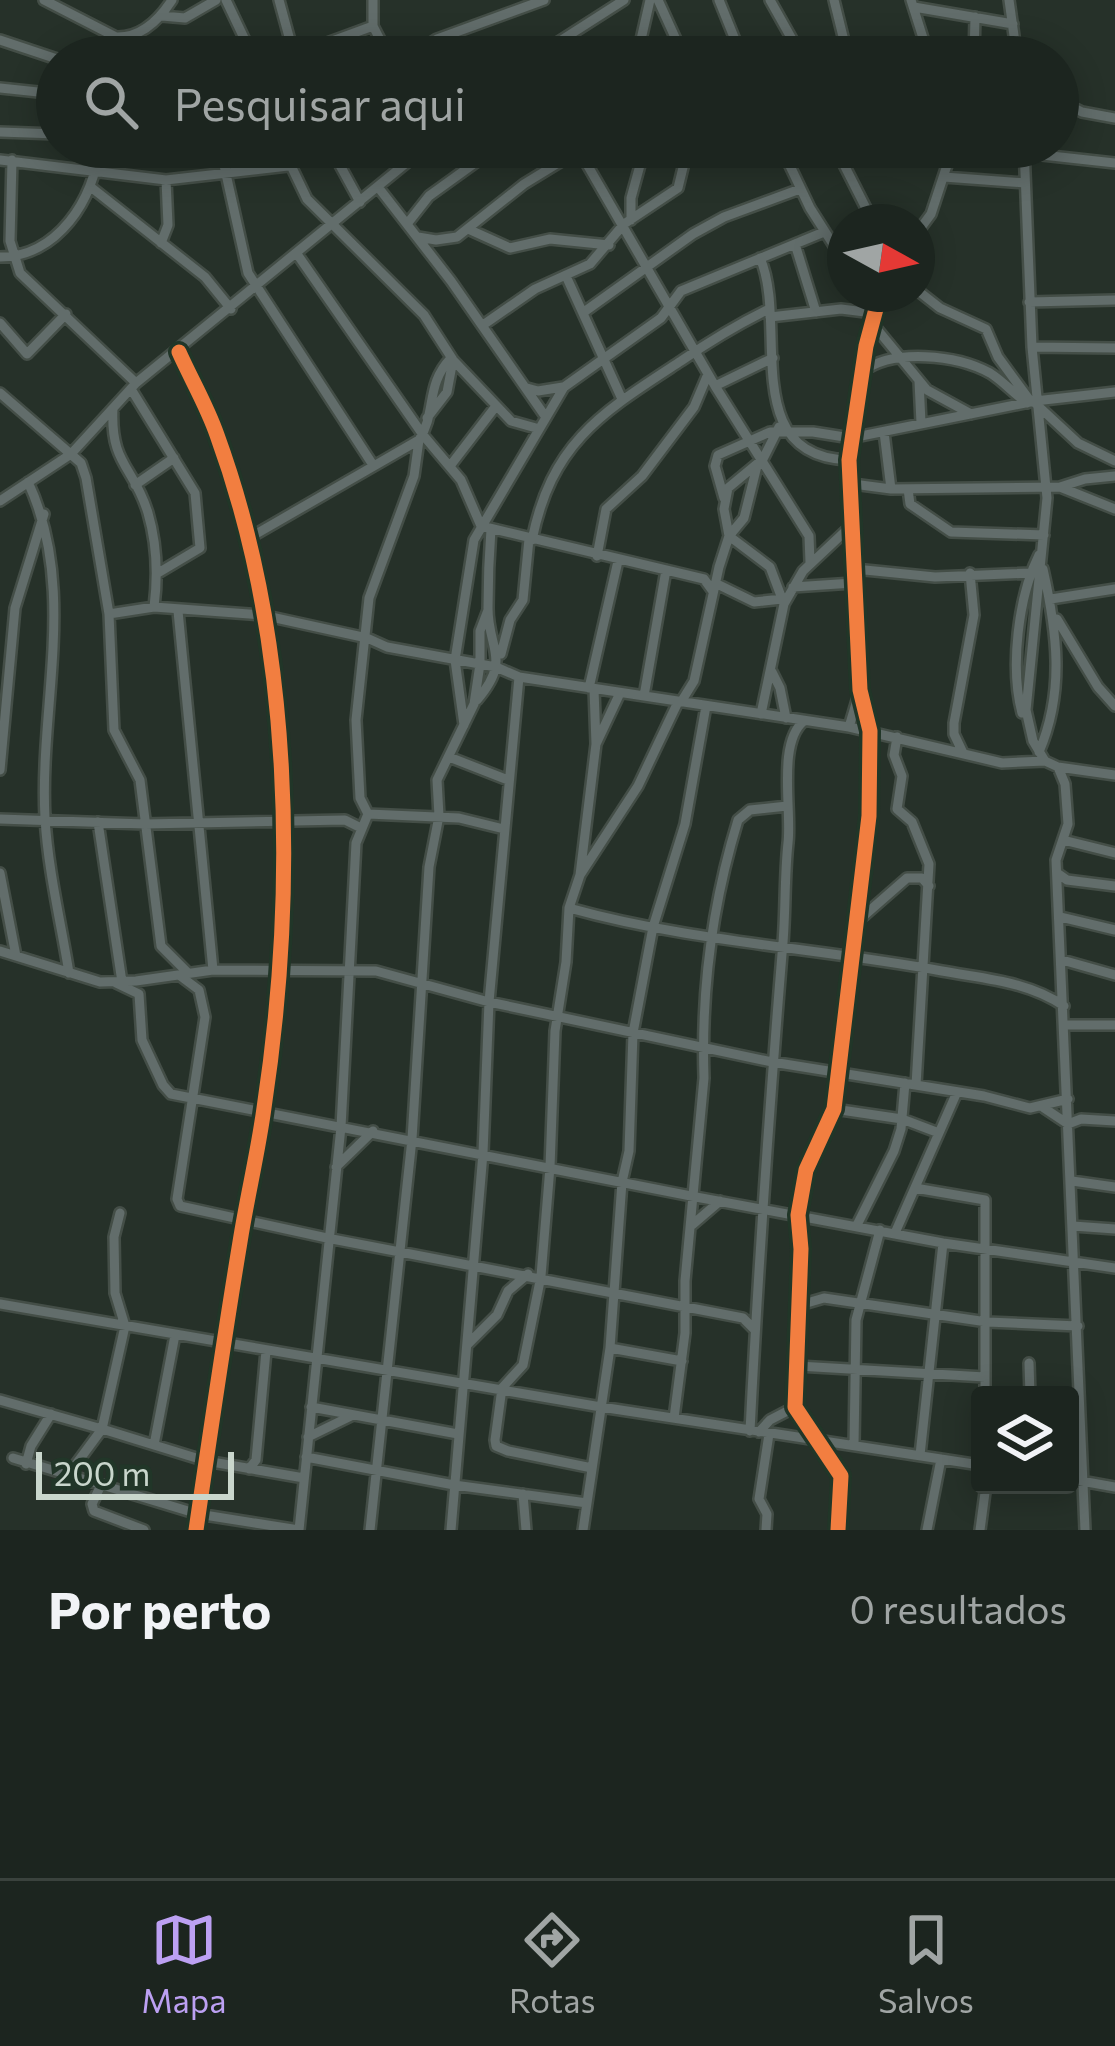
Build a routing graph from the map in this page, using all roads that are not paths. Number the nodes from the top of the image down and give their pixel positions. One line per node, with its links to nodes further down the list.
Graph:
1 (44, 0): 19 (street)
2 (172, 0): 15 (street)
3 (216, 0): 15 (street)
4 (226, 0): 21 (street)
5 (279, 0): 22 (street)
6 (373, 0): 18 (street)
7 (544, 0): 25 (street)
8 (624, 0): 26 (street)
9 (654, 0): 27 (street); 28 (street)
10 (719, 0): 29 (street)
11 (770, 0): 30 (street)
12 (834, 0): 31 (street)
13 (1009, 0): 17 (street)
14 (913, 3): 16 (street); 32 (street)
15 (162, 16): 20 (street)
16 (975, 16): 17 (street); 33 (street)
17 (1013, 24): 34 (street)
18 (373, 26): 23 (street); 24 (street)
19 (114, 36)
20 (124, 36)
21 (244, 36)
22 (289, 36)
23 (347, 36)
24 (379, 36)
25 (445, 36)
26 (569, 36)
27 (643, 36)
28 (674, 36)
29 (734, 36)
30 (790, 36)
31 (843, 36)
32 (922, 36)
33 (975, 36)
34 (1015, 36)
35 (0, 40): 36 (street)
36 (36, 52)
37 (0, 88): 38 (street)
38 (36, 92)
39 (1079, 110): 40 (street)
40 (1115, 118)
41 (0, 133): 42 (street)
42 (36, 134)
43 (1079, 158): 46 (street)
44 (6, 160): 45 (street); 85 (street)
45 (36, 162)
46 (1115, 163)
47 (97, 168): 68 (street)
48 (102, 168): 65 (street)
49 (225, 168): 63 (street)
50 (276, 168): 63 (street)
51 (289, 168): 75 (street)
52 (341, 168): 70 (street)
53 (401, 168): 67 (street)
54 (468, 168): 74 (street)
55 (550, 168): 76 (street)
56 (589, 168): 73 (street)
57 (639, 168): 73 (street)
58 (683, 168): 73 (street)
59 (790, 168): 69 (street)
60 (846, 168): 71 (street)
61 (946, 168): 64 (street)
62 (1025, 168): 66 (street)
63 (227, 176): 65 (street); 90 (street)
64 (944, 176): 66 (street); 72 (street)
65 (166, 180): 80 (street)
66 (1025, 183): 93 (street)
67 (378, 187): 70 (street); 74 (street)
68 (92, 188): 80 (street); 85 (street)
69 (800, 189): 77 (street); 87 (street)
70 (360, 202): 75 (street)
71 (864, 204)
72 (934, 204)
73 (627, 222): 82 (street); 87 (street)
74 (407, 224): 79 (street)
75 (330, 225): 83 (street); 113 (street)
76 (468, 229): 79 (street); 82 (street)
77 (824, 232): 78 (street); 81 (street)
78 (827, 235)
79 (418, 237): 106 (street)
80 (161, 243): 96 (street)
81 (794, 244): 86 (street); 98 (street)
82 (609, 245): 88 (street)
83 (297, 254): 90 (street); 137 (street)
84 (0, 256): 85 (street)
85 (14, 257): 103 (street)
86 (760, 258): 91 (street); 102 (street)
87 (645, 265): 89 (street); 97 (street)
88 (566, 276): 97 (street); 106 (street)
89 (658, 284): 91 (street); 95 (street)
90 (257, 287): 96 (street); 145 (street)
91 (681, 291): 95 (street)
92 (1115, 300): 93 (street)
93 (1030, 302): 107 (street)
94 (935, 304): 125 (street)
95 (669, 308): 109 (street); 111 (street)
96 (231, 309): 110 (street)
97 (584, 312): 111 (street)
98 (816, 312): 99 (street); 102 (street)
99 (827, 312)
100 (865, 312): 105 (street)
101 (875, 312): 105 (street)
102 (770, 313): 109 (street); 112 (street)
103 (66, 314): 104 (street); 118 (street)
104 (0, 322)
105 (872, 323): 114 (street); 115 (street)
106 (483, 325): 121 (street)
107 (1032, 347): 108 (street); 125 (street)
108 (1115, 348)
109 (695, 350): 116 (street); 123 (street)
110 (178, 352): 118 (street); 164 (street)
111 (604, 357): 120 (street); 123 (street)
112 (773, 358): 119 (street); 134 (street)
113 (452, 359): 126 (street); 137 (street)
114 (904, 359): 115 (street); 117 (street); 125 (street)
115 (862, 371): 128 (street)
116 (708, 374): 119 (street); 168 (street)
117 (919, 381): 129 (street); 131 (street)
118 (133, 386): 127 (street); 141 (street)
119 (715, 386): 139 (street)
120 (564, 387): 121 (street); 130 (street)
121 (527, 388): 130 (street)
122 (1115, 392): 125 (street)
123 (622, 397): 165 (street)
124 (3, 400): 140 (street)
125 (1032, 403): 129 (street); 133 (street); 136 (street)
126 (496, 406): 132 (street); 146 (street)
127 (113, 408): 140 (street); 150 (street)
128 (854, 413): 135 (street); 138 (street)
129 (971, 414): 131 (street)
130 (544, 416): 132 (street)
131 (921, 423): 135 (street)
132 (536, 428): 160 (street)
133 (1060, 428): 136 (street); 143 (street)
134 (784, 431): 138 (street); 139 (street); 142 (street); 144 (street)
135 (879, 433): 138 (street); 153 (street)
136 (1038, 436): 151 (street)
137 (421, 437): 145 (street); 146 (street); 189 (street)
138 (850, 438): 142 (street)
139 (749, 439): 144 (street); 155 (street)
140 (71, 454): 148 (street); 186 (street)
141 (174, 458): 150 (street); 173 (street)
142 (850, 460): 149 (street)
143 (1115, 461)
144 (760, 463): 155 (street); 162 (street); 163 (street)
145 (373, 465): 164 (street)
146 (451, 466): 160 (street)
147 (1115, 476): 152 (street)
148 (28, 482): 156 (street); 158 (street)
149 (853, 484): 153 (street); 159 (street)
150 (134, 485): 173 (street)
151 (1046, 486): 152 (street); 154 (street); 161 (street)
152 (1060, 487): 157 (street)
153 (891, 489): 154 (street)
154 (908, 489): 161 (street)
155 (724, 498): 162 (street)
156 (0, 501)
157 (1115, 509)
158 (44, 514): 212 (street); 225 (street)
159 (854, 523): 166 (street); 176 (street)
160 (486, 528): 165 (street); 184 (street); 190 (street)
161 (1044, 535): 167 (street)
162 (729, 536): 177 (street); 182 (street)
163 (809, 536): 166 (street); 170 (street)
164 (249, 538): 187 (street)
165 (535, 541): 168 (street); 192 (street)
166 (832, 543): 170 (street)
167 (1042, 554): 172 (street); 181 (street); 207 (street)
168 (597, 556): 169 (street)
169 (618, 561): 171 (street); 196 (street)
170 (810, 562): 178 (street)
171 (666, 570): 177 (street); 199 (street)
172 (1031, 572): 175 (street); 207 (street)
173 (158, 573): 183 (street)
174 (970, 574): 175 (street); 176 (street); 180 (street)
175 (989, 574): 180 (street)
176 (857, 576): 178 (street); 197 (street)
177 (710, 584): 182 (street); 195 (street)
178 (793, 587): 182 (street)
179 (1115, 589): 181 (street)
180 (974, 592): 214 (street)
181 (1051, 599): 188 (street)
182 (783, 602): 193 (street)
183 (154, 607): 185 (street); 186 (street)
184 (488, 610): 191 (street); 192 (street)
185 (178, 611): 187 (street); 228 (street)
186 (109, 614): 229 (street)
187 (262, 615): 189 (street); 226 (street)
188 (1054, 615): 203 (street); 216 (street)
189 (367, 638): 190 (street); 222 (street)
190 (455, 659): 191 (street); 208 (street)
191 (480, 664): 192 (street); 201 (street)
192 (496, 664): 194 (street); 201 (street)
193 (772, 672): 204 (street); 205 (street)
194 (519, 677): 196 (street); 220 (street)
195 (694, 681): 200 (street); 202 (street)
196 (591, 688): 198 (street); 213 (street)
197 (860, 690): 209 (street); 210 (street)
198 (620, 693): 199 (street); 213 (street)
199 (644, 696): 200 (street)
200 (680, 702): 202 (street); 236 (street)
201 (474, 704): 208 (street)
202 (703, 706): 204 (street); 242 (street)
203 (1115, 706)
204 (761, 714): 205 (street)
205 (786, 718): 206 (street)
206 (804, 721): 209 (street); 221 (street)
207 (1027, 723): 216 (street)
208 (464, 727): 215 (street)
209 (849, 727): 210 (street)
210 (870, 731): 211 (street); 241 (street)
211 (897, 737): 214 (street); 237 (street)
212 (1, 740): 218 (street)
213 (596, 744): 236 (street)
214 (963, 753): 216 (street)
215 (448, 757): 220 (street); 223 (street)
216 (1041, 757): 217 (street)
217 (1058, 767): 219 (street); 232 (street)
218 (0, 770)
219 (1115, 775)
220 (508, 779): 231 (street)
221 (787, 806): 244 (street); 245 (street)
222 (368, 814): 223 (street); 230 (street)
223 (439, 816): 231 (street); 258 (street)
224 (0, 819): 225 (street)
225 (45, 820): 227 (street); 254 (street)
226 (285, 821): 228 (street); 230 (street); 250 (street)
227 (98, 822): 229 (street); 259 (street)
228 (196, 823): 229 (street); 252 (street)
229 (145, 824): 255 (street)
230 (361, 828): 253 (street)
231 (504, 829): 262 (street)
232 (1063, 840): 233 (street); 234 (street)
233 (1115, 853)
234 (1057, 872): 238 (street); 240 (street)
235 (0, 873): 247 (street)
236 (580, 874): 239 (street)
237 (929, 886): 241 (street); 251 (street)
238 (1115, 886)
239 (573, 907): 242 (street); 265 (street)
240 (1061, 917): 243 (street); 249 (street)
241 (857, 922): 248 (street)
242 (653, 927): 244 (street); 269 (street)
243 (1115, 930)
244 (709, 936): 245 (street); 270 (street)
245 (783, 947): 248 (street); 271 (street)
246 (0, 951): 247 (street)
247 (16, 956): 254 (street)
248 (852, 956): 251 (street); 272 (street)
249 (1061, 960): 256 (street); 257 (street)
250 (279, 968): 252 (street); 253 (street); 279 (street)
251 (925, 968): 260 (street); 273 (street)
252 (209, 970): 255 (street); 261 (street)
253 (349, 970): 258 (street); 283 (street)
254 (69, 974): 259 (street)
255 (183, 974): 259 (street); 261 (street)
256 (1115, 974)
257 (1062, 976): 260 (street); 263 (street)
258 (422, 981): 262 (street); 286 (street)
259 (119, 982): 275 (street)
260 (1036, 988): 263 (street)
261 (199, 990): 275 (street)
262 (490, 1002): 264 (street); 287 (street)
263 (1064, 1006): 266 (street)
264 (542, 1012): 265 (street); 268 (street)
265 (557, 1016): 268 (street); 269 (street)
266 (1064, 1025): 267 (street); 276 (street)
267 (1115, 1025)
268 (555, 1031): 289 (street)
269 (633, 1033): 270 (street); 291 (street)
270 (701, 1046): 271 (street); 294 (street)
271 (772, 1062): 272 (street); 296 (street)
272 (837, 1072): 273 (street); 278 (street)
273 (910, 1084): 274 (street); 280 (street)
274 (957, 1092): 277 (street); 285 (street)
275 (194, 1098): 279 (street); 299 (street)
276 (1068, 1099): 277 (street); 282 (street)
277 (1044, 1108): 282 (street)
278 (834, 1109): 280 (street); 298 (street)
279 (264, 1110): 283 (street); 299 (street)
280 (902, 1119): 285 (street); 301 (street)
281 (1115, 1121): 282 (street)
282 (1069, 1124): 290 (street)
283 (341, 1127): 284 (street); 288 (street)
284 (373, 1131): 286 (street); 288 (street)
285 (939, 1133): 293 (street)
286 (412, 1139): 287 (street); 310 (street)
287 (482, 1153): 289 (street); 312 (street)
288 (336, 1167): 306 (street)
289 (550, 1167): 291 (street); 315 (street)
290 (1072, 1181): 292 (street); 302 (street)
291 (622, 1182): 294 (street); 317 (street)
292 (1115, 1187)
293 (915, 1188): 305 (street); 309 (street)
294 (695, 1197): 295 (street); 300 (street)
295 (720, 1201): 296 (street); 300 (street)
296 (763, 1208): 298 (street); 323 (street)
297 (120, 1213): 327 (street)
298 (798, 1215): 301 (street); 319 (street)
299 (243, 1221): 306 (street); 331 (street)
300 (692, 1225): 320 (street)
301 (857, 1225): 304 (street)
302 (1073, 1226): 303 (street); 308 (street)
303 (1115, 1229)
304 (880, 1230): 305 (street); 316 (street)
305 (895, 1233): 307 (street)
306 (327, 1238): 310 (street); 335 (street)
307 (943, 1243): 309 (street); 324 (street)
308 (1074, 1246): 311 (street); 313 (street)
309 (986, 1249): 311 (street); 326 (street)
310 (398, 1251): 312 (street); 340 (street)
311 (1052, 1258): 313 (street)
312 (472, 1264): 315 (street); 332 (street)
313 (1076, 1264): 314 (street); 328 (street)
314 (1115, 1268)
315 (534, 1275): 317 (street); 332 (street); 347 (street)
316 (865, 1289): 321 (street); 322 (street)
317 (615, 1292): 320 (street); 333 (street)
318 (0, 1304): 327 (street)
319 (800, 1305): 321 (street); 338 (street)
320 (686, 1306): 325 (street); 336 (street)
321 (860, 1306): 322 (street); 339 (street)
322 (875, 1307): 324 (street)
323 (757, 1310): 325 (street); 329 (street)
324 (938, 1316): 326 (street); 341 (street)
325 (743, 1318): 329 (street)
326 (987, 1322): 328 (street); 342 (street)
327 (125, 1326): 330 (street); 356 (street)
328 (1078, 1326): 346 (street)
329 (755, 1330): 357 (street)
330 (175, 1335): 331 (street); 361 (street)
331 (224, 1344): 334 (street); 367 (street)
332 (465, 1348): 343 (street)
333 (610, 1348): 336 (street); 350 (street)
334 (266, 1351): 335 (street); 369 (street)
335 (316, 1359): 340 (street); 349 (street)
336 (682, 1360): 354 (street)
337 (1029, 1363): 345 (street)
338 (798, 1366): 339 (street); 351 (street)
339 (854, 1368): 341 (street); 362 (street)
340 (385, 1371): 343 (street); 355 (street)
341 (928, 1374): 342 (street); 363 (street)
342 (985, 1377): 344 (street)
343 (461, 1382): 347 (street); 358 (street)
344 (985, 1386)
345 (1030, 1386)
346 (1077, 1386)
347 (502, 1388): 350 (street); 371 (street)
348 (0, 1400): 352 (street)
349 (311, 1407): 353 (street); 359 (street)
350 (602, 1407): 354 (street); 371 (street)
351 (795, 1407): 357 (street); 360 (street)
352 (51, 1414): 356 (street); 368 (street)
353 (351, 1416): 355 (street); 359 (street)
354 (674, 1418): 357 (street)
355 (380, 1421): 358 (street); 372 (street)
356 (102, 1429): 361 (street); 373 (street)
357 (759, 1432): 360 (street); 390 (street)
358 (458, 1435): 376 (street)
359 (308, 1437): 364 (street)
360 (818, 1440): 362 (street); 391 (street)
361 (154, 1445): 367 (street)
362 (854, 1445): 363 (street)
363 (920, 1456): 366 (street)
364 (306, 1457): 372 (street); 374 (street)
365 (13, 1458): 368 (street)
366 (941, 1459): 370 (street); 392 (street)
367 (206, 1461): 369 (street); 383 (street)
368 (26, 1464): 373 (street)
369 (252, 1464): 374 (street)
370 (971, 1464)
371 (592, 1468): 382 (street)
372 (375, 1470): 376 (street); 386 (street)
373 (74, 1476): 377 (street)
374 (304, 1478): 383 (street)
375 (1079, 1481): 378 (street)
376 (454, 1484): 379 (street); 387 (street)
377 (101, 1485): 383 (street); 384 (street)
378 (1115, 1487)
379 (523, 1494): 382 (street); 388 (street)
380 (985, 1494): 393 (street)
381 (1079, 1494): 394 (street)
382 (587, 1502): 389 (street)
383 (198, 1514): 385 (street)
384 (144, 1530)
385 (196, 1530)
386 (370, 1530)
387 (451, 1530)
388 (526, 1530)
389 (584, 1530)
390 (766, 1530)
391 (838, 1530)
392 (927, 1530)
393 (980, 1530)
394 (1085, 1530)

